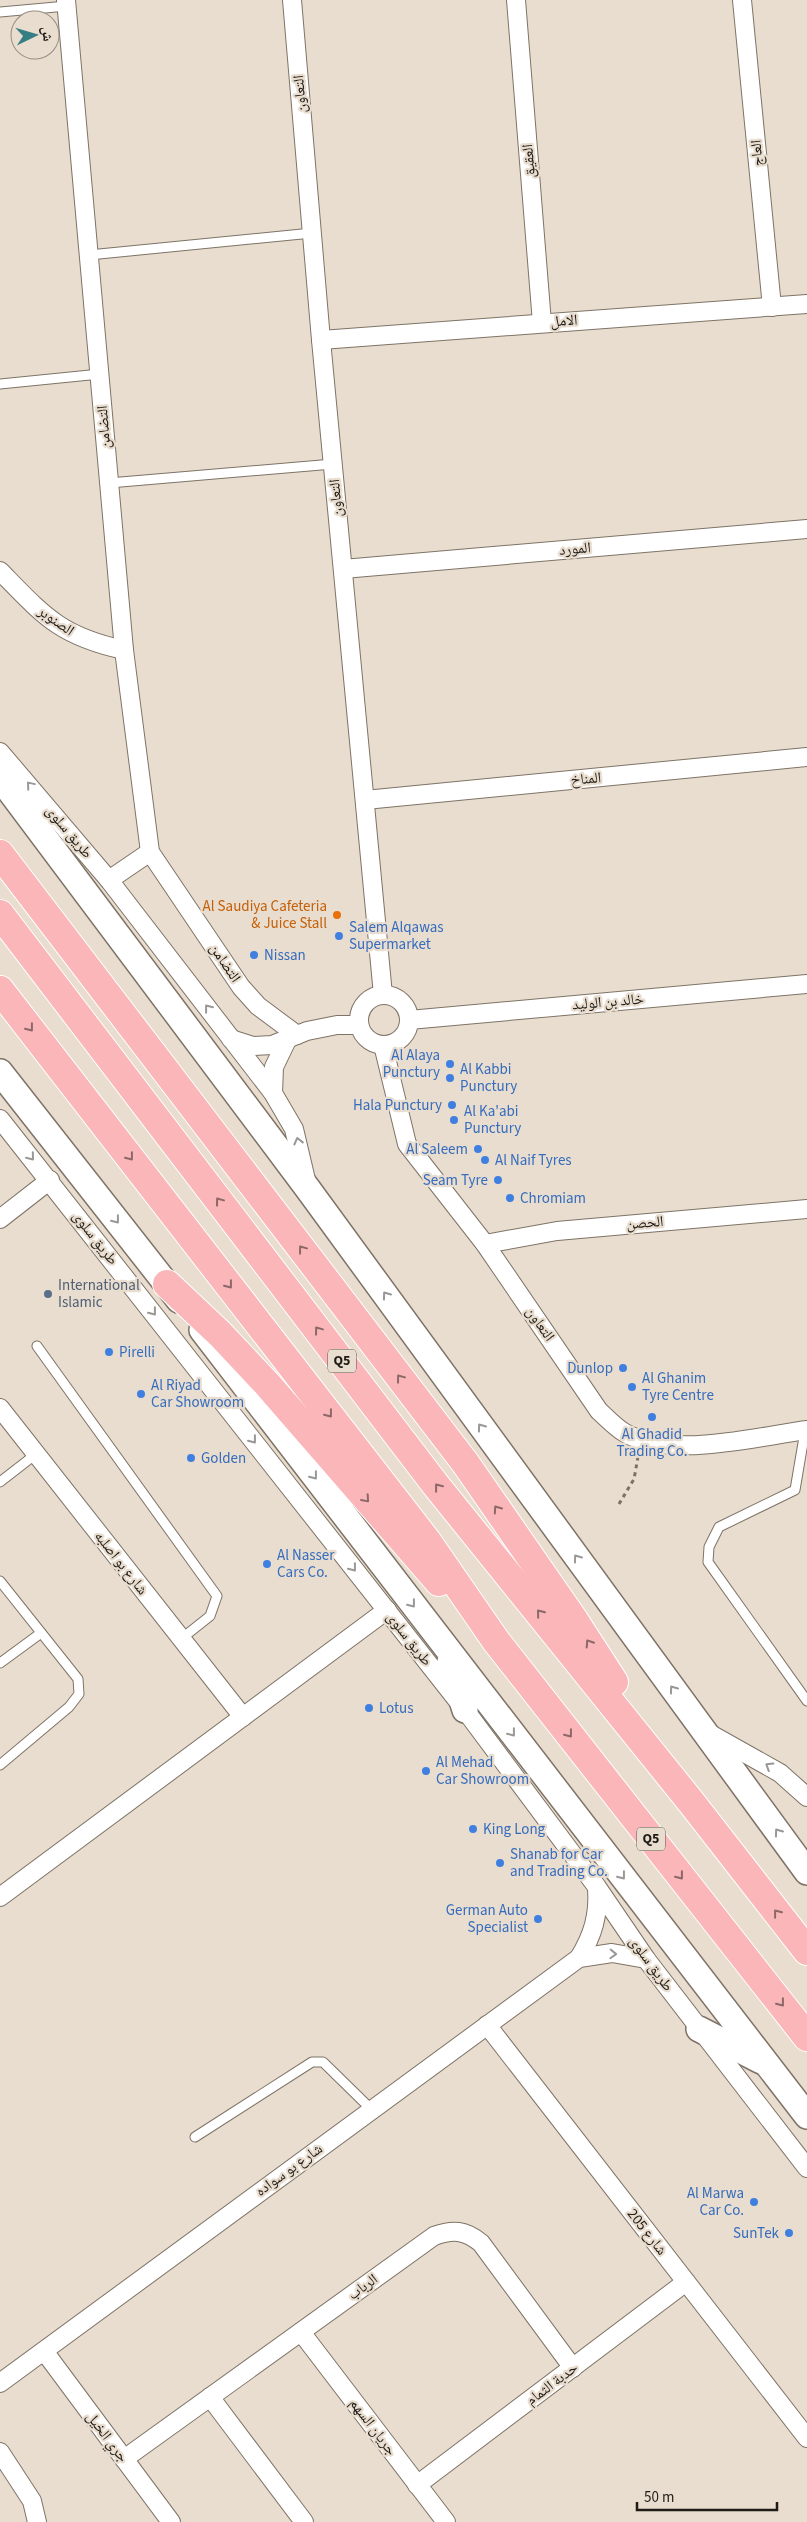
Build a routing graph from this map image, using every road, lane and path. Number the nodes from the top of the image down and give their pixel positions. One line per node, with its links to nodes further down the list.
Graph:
1 (292, 0): 6 (street, التعاون)
2 (516, 0): 10 (street, العقيق)
3 (742, 0): 9 (street, العاج)
4 (67, 3): 5 (lane); 7 (street, التضامن)
5 (0, 12)
6 (312, 233): 7 (lane); 11 (street, التعاون)
7 (89, 256): 12 (street, التضامن)
8 (807, 304): 9 (street, الامل)
9 (772, 307): 10 (street, الامل)
10 (542, 323): 11 (street, الامل)
11 (321, 340): 14 (street, التعاون)
12 (100, 374): 13 (lane); 15 (street, التضامن)
13 (0, 384)
14 (333, 464): 15 (lane); 17 (street, التعاون)
15 (109, 484): 19 (street, التضامن)
16 (807, 529): 17 (street, المورد)
17 (343, 569): 23 (street, التعاون)
18 (0, 571): 19 (street, الصنوبر)
19 (124, 650): 24 (street, التضامن)
20 (0, 752): 26 (street, طريق سلوى, one-way to 20)
21 (807, 757): 23 (street, المناخ)
22 (0, 778): 40 (main road, طريق سلوى)
23 (365, 800): 30 (street, التعاون)
24 (150, 852): 26 (street); 33 (street, التضامن)
25 (0, 854): 65 (highway, one-way to 25)
26 (109, 880): 34 (street, طريق سلوى, one-way to 26)
27 (0, 914): 65 (highway, Q5, one-way to 27)
28 (807, 984): 31 (street, خالد بن الوليد)
29 (0, 990): 56 (highway, Q5, one-way to 56)
30 (383, 995): 31 (street); 32 (street)
31 (409, 1020): 35 (street)
32 (359, 1025): 33 (street); 35 (street)
33 (292, 1038): 34 (street); 37 (street)
34 (232, 1039): 37 (street, طريق سلوى)
35 (383, 1045): 43 (street, التعاون)
36 (0, 1072): 44 (main road, طريق سلوى, one-way to 44)
37 (273, 1093): 40 (street, طريق سلوى, one-way to 37)
38 (0, 1119): 39 (street, طريق سلوى, one-way to 39)
39 (50, 1180): 42 (street); 53 (street, طريق سلوى, one-way to 53)
40 (308, 1189): 62 (main road, طريق سلوى, one-way to 40)
41 (807, 1209): 43 (street, الحصن)
42 (0, 1219)
43 (484, 1244): 48 (street, التعاون)
44 (167, 1284): 56 (highway, one-way to 56); 57 (main road, طريق سلوى, one-way to 57)
45 (36, 1346): 55 (lane)
46 (0, 1408): 49 (street, شارع بو اصلبه)
47 (806, 1430): 48 (street, التعاون); 59 (lane)
48 (642, 1440): 51 (path)
49 (36, 1454): 50 (lane); 55 (street, شارع بو اصلبه)
50 (0, 1482)
51 (620, 1504)
52 (0, 1581): 54 (lane)
53 (387, 1610): 60 (street, طريق سلوى); 61 (street)
54 (41, 1633): 58 (lane); 63 (lane)
55 (181, 1639): 61 (street, شارع بو اصلبه)
56 (496, 1641): 74 (highway, Q5, one-way to 74)
57 (445, 1647): 60 (main road); 75 (main road, طريق سلوى, one-way to 75)
58 (0, 1663)
59 (807, 1701)
60 (465, 1710): 67 (street, طريق سلوى)
61 (242, 1717): 68 (street)
62 (701, 1729): 64 (street, طريق سلوى, one-way to 62); 66 (main road, طريق سلوى, one-way to 62)
63 (0, 1765)
64 (807, 1797)
65 (691, 1802): 69 (highway, Q5, one-way to 65)
66 (807, 1872)
67 (597, 1887): 70 (street, شارع بو سواده); 71 (street, طريق سلوى)
68 (0, 1897)
69 (807, 1951)
70 (579, 1958): 71 (street, شارع بو سواده, one-way to 71); 72 (street, شارع بو سواده)
71 (646, 1959): 73 (street, طريق سلوى)
72 (487, 2025): 76 (street, شارع بو سواده); 80 (street, شارع 205)
73 (699, 2029): 75 (main road); 79 (street, طريق سلوى)
74 (807, 2037)
75 (768, 2065): 77 (main road, طريق سلوى)
76 (371, 2109): 78 (lane); 82 (street, شارع بو سواده)
77 (807, 2116)
78 (195, 2137)
79 (807, 2168)
80 (686, 2282): 83 (street, حدبة الثمام); 86 (street, شارع 205)
81 (301, 2332): 83 (street, الرباب); 85 (street, الرباب); 89 (street, جريان السهم)
82 (44, 2351): 84 (street, شارع بو سواده); 88 (street, جري الخيل)
83 (573, 2368): 89 (street, حدبة الثمام)
84 (0, 2384)
85 (210, 2397): 88 (street, الرباب); 92 (street)
86 (807, 2438)
87 (0, 2452): 90 (street)
88 (124, 2459): 91 (street, جري الخيل)
89 (417, 2485): 93 (street, جريان السهم)
90 (37, 2522)
91 (171, 2522)
92 (304, 2522)
93 (446, 2522)

